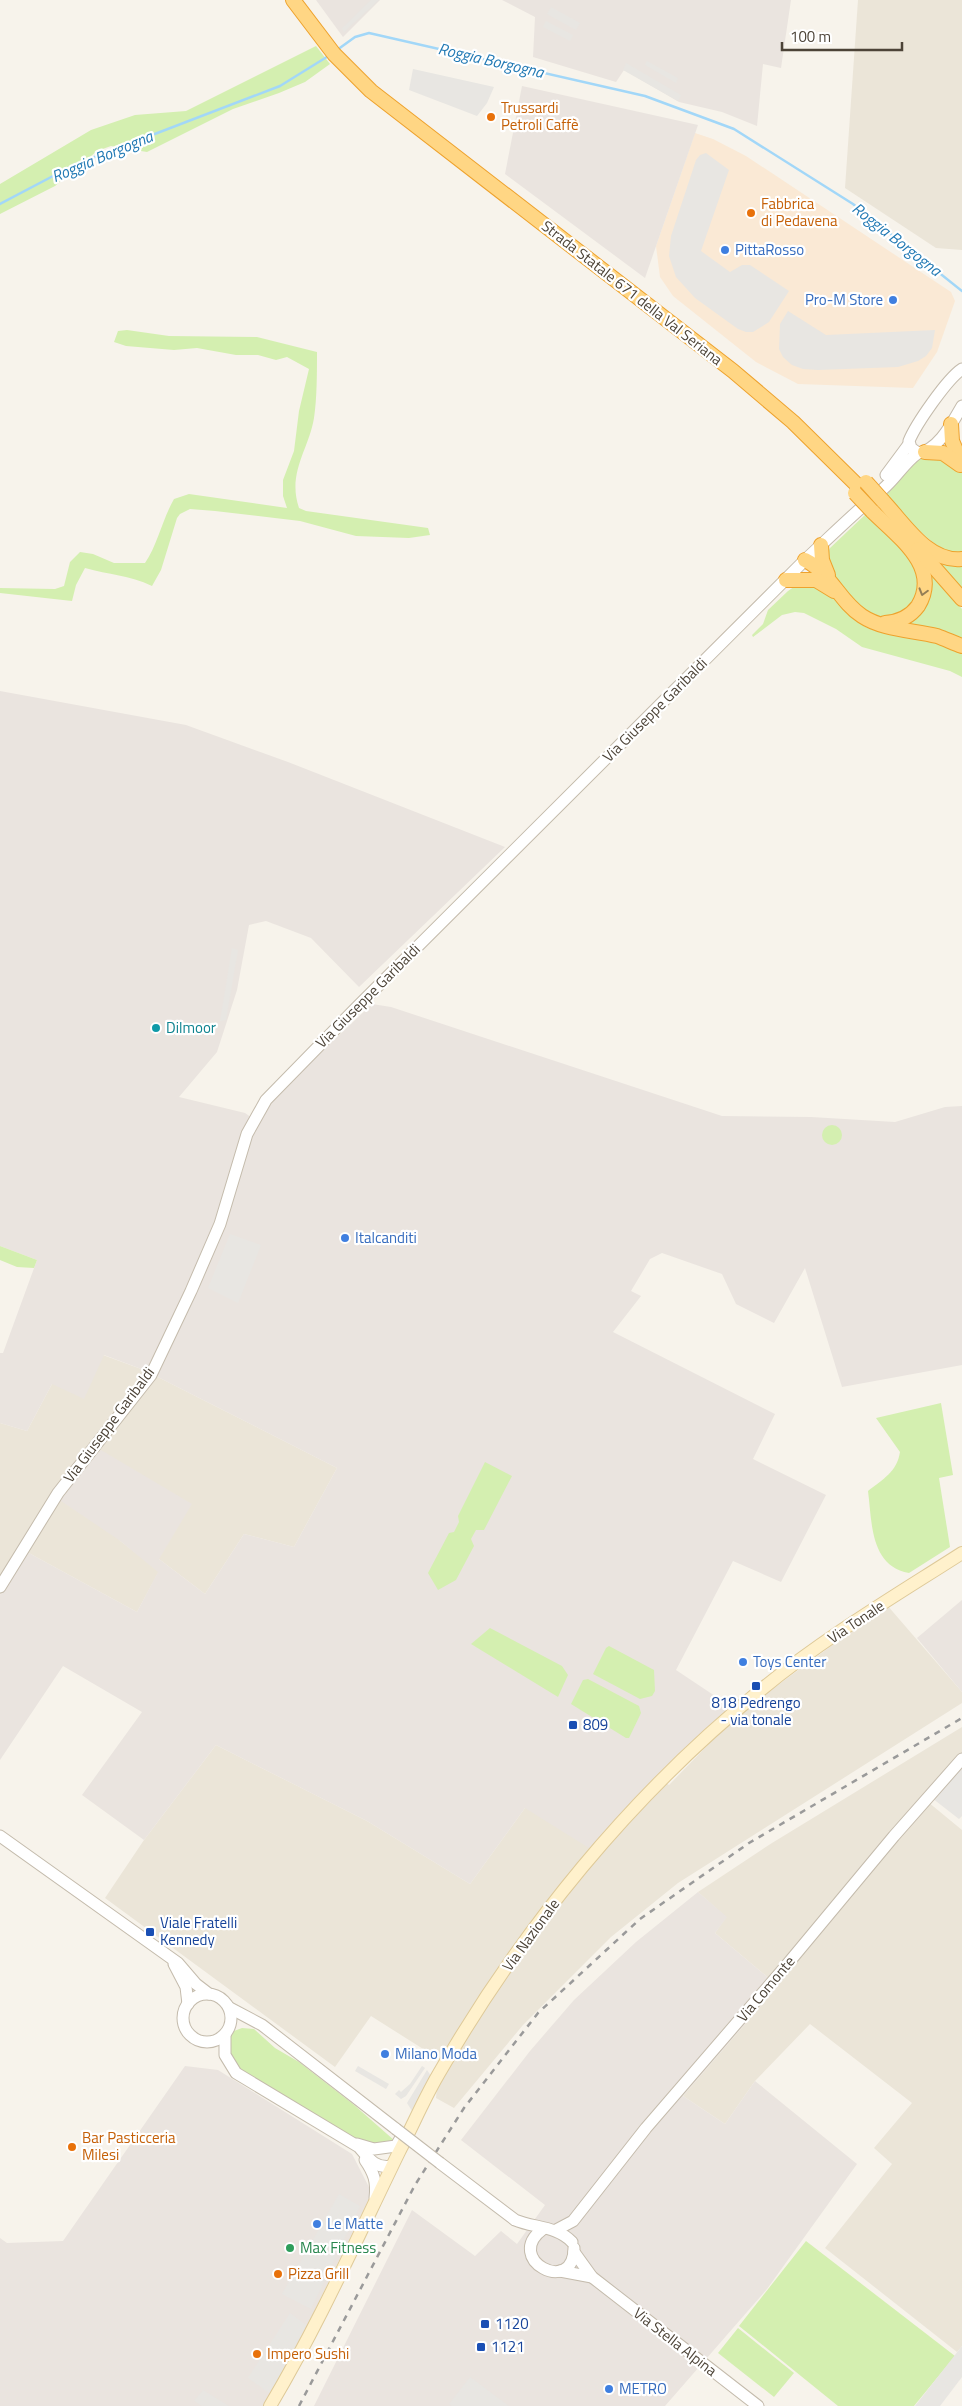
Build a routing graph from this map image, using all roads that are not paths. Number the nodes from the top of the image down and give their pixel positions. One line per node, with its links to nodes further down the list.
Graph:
1 (293, 0): 8 (highway, Strada Statale 671 della Val Seriana)
2 (962, 370): 5 (street, Via Giuseppe Garibaldi)
3 (962, 406): 4 (street, Via Giuseppe Garibaldi)
4 (951, 424): 6 (street, Via Giuseppe Garibaldi); 7 (highway)
5 (909, 444): 6 (street); 8 (street, Via Giuseppe Garibaldi)
6 (922, 452): 7 (highway); 8 (street, Via Giuseppe Garibaldi)
7 (962, 465)
8 (869, 497): 9 (street, Via Giuseppe Garibaldi); 10 (highway); 14 (highway, Strada Statale 671 della Val Seriana); 15 (highway, one-way to 15)
9 (821, 545): 11 (street, Via Giuseppe Garibaldi); 12 (highway)
10 (962, 559)
11 (805, 560): 12 (highway); 13 (street, Via Giuseppe Garibaldi)
12 (822, 579): 13 (highway); 15 (highway)
13 (786, 580): 18 (street, Via Giuseppe Garibaldi)
14 (962, 599)
15 (879, 623): 16 (highway)
16 (962, 646)
17 (962, 1553): 20 (main road, Via Tonale)
18 (0, 1587)
19 (962, 1759): 35 (street, Via Comonte)
20 (665, 1777): 30 (main road, Via Nazionale)
21 (0, 1836): 22 (street)
22 (170, 1958): 23 (street); 24 (street)
23 (209, 1994): 24 (street); 25 (street)
24 (188, 2004): 28 (street)
25 (230, 2008): 26 (street); 27 (street)
26 (266, 2029): 27 (street); 34 (street, bridge)
27 (227, 2032): 28 (street); 29 (street)
28 (203, 2042): 29 (street)
29 (236, 2072): 31 (street)
30 (420, 2110): 31 (street, Via Nazionale); 32 (main road, Via Nazionale)
31 (355, 2145): 32 (street); 33 (street)
32 (392, 2166): 33 (main road, Via Nazionale)
33 (375, 2201): 42 (main road, Via Nazionale)
34 (514, 2220): 36 (street); 39 (street)
35 (573, 2221): 37 (street); 38 (street)
36 (543, 2229): 37 (street); 39 (street)
37 (556, 2230): 38 (street)
38 (573, 2247): 40 (street); 41 (street, Via Stella Alpina)
39 (530, 2249): 40 (street)
40 (560, 2271): 41 (street, Via Stella Alpina)
41 (592, 2277): 43 (street, Via Stella Alpina)
42 (270, 2406)
43 (758, 2406)

